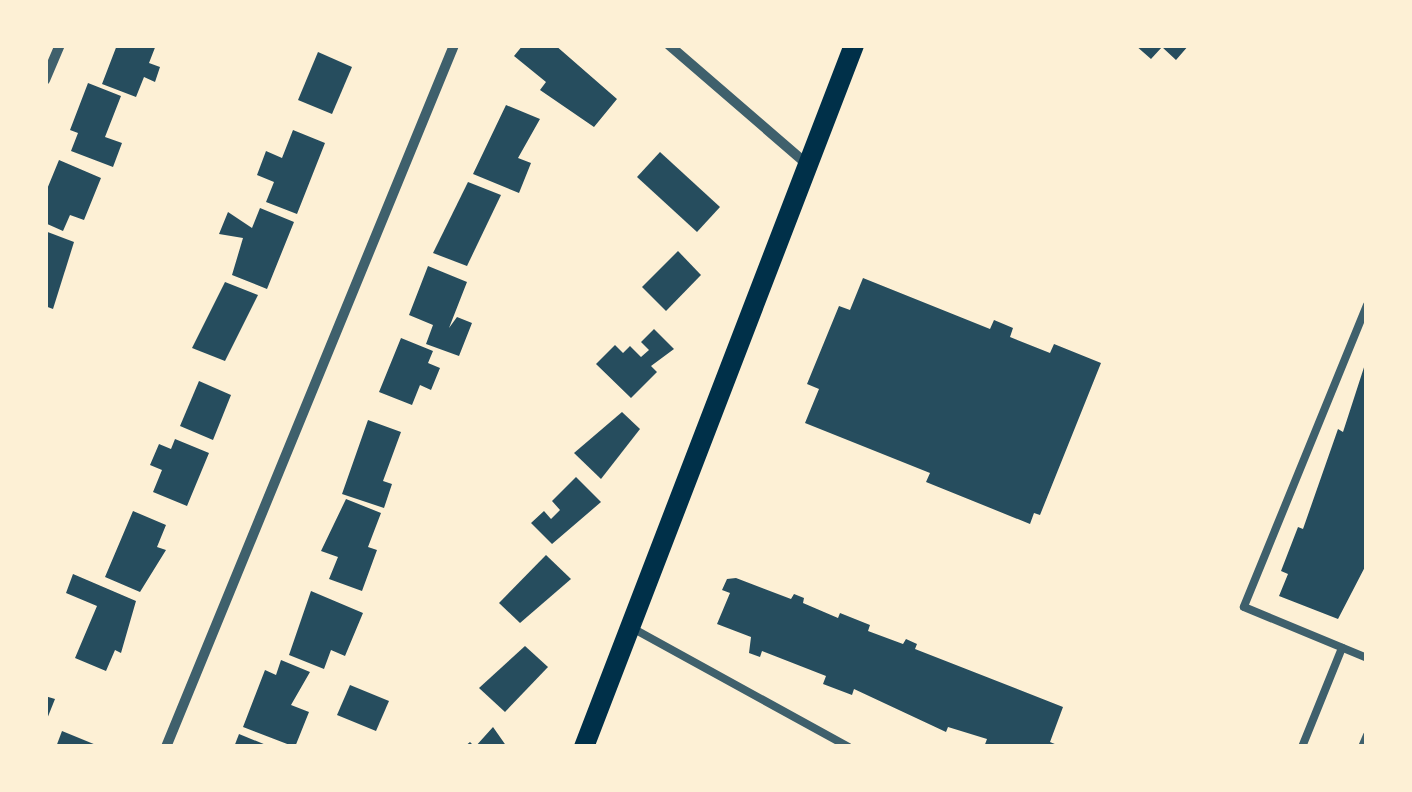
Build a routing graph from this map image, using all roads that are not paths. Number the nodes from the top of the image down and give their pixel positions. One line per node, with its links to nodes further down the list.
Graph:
1 (60, 45): 5 (street)
2 (454, 45): 12 (street)
3 (668, 45): 6 (street)
4 (854, 45): 6 (main road)
5 (45, 80)
6 (808, 164): 8 (main road)
7 (1367, 305): 9 (lane)
8 (630, 626): 13 (main road); 14 (lane)
9 (1342, 648): 10 (lane); 15 (lane)
10 (1367, 658)
11 (1367, 735): 16 (lane)
12 (166, 747)
13 (584, 747)
14 (850, 747)
15 (1302, 747)
16 (1362, 747)

